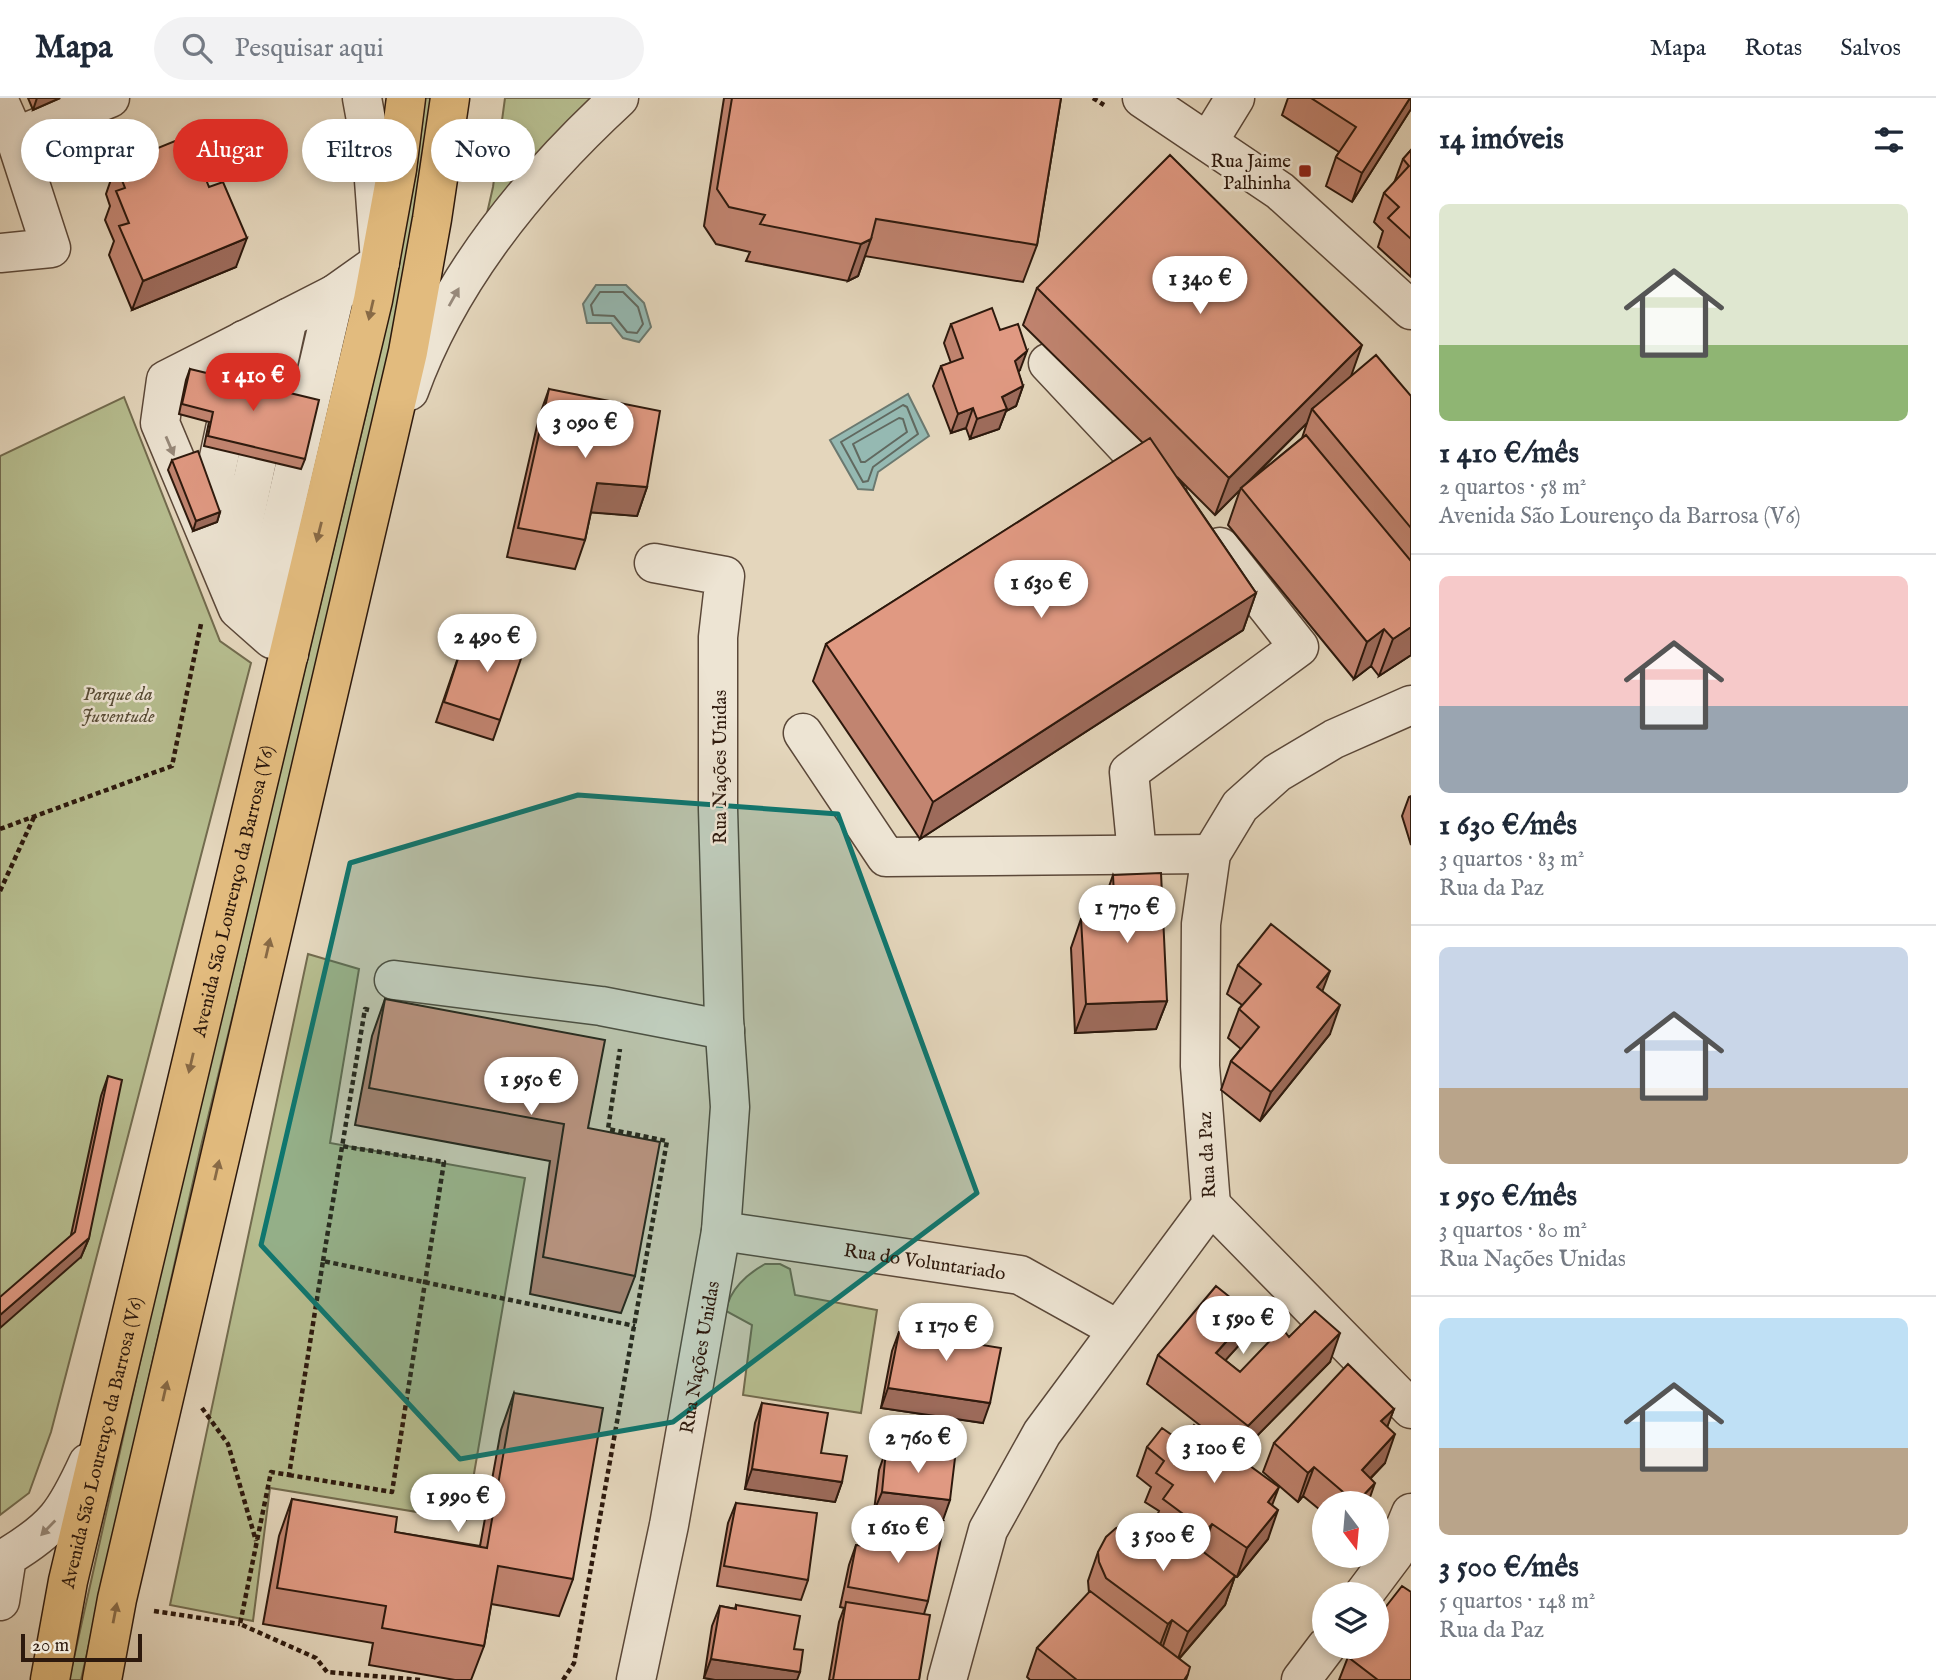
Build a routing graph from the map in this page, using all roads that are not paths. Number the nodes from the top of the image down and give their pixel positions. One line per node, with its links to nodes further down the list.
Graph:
1 (110, 98): 8 (street)
2 (362, 98): 11 (street)
3 (406, 98): 11 (main road, Avenida São Lourenço da Barrosa (V6))
4 (450, 98): 15 (main road)
5 (619, 98): 15 (street, one-way to 5)
6 (1142, 98): 9 (street)
7 (1235, 98): 9 (street)
8 (7, 120): 10 (street)
9 (1208, 142): 12 (street)
10 (0, 253)
11 (380, 262): 13 (street); 18 (main road, Avenida São Lourenço da Barrosa (V6), one-way to 18)
12 (1411, 310)
13 (288, 317): 16 (street); 16 (street); 18 (street, one-way to 18)
14 (1048, 363): 21 (street)
15 (379, 472): 36 (main road, one-way to 15)
16 (244, 558): 18 (street)
17 (654, 563): 24 (street, Rua Nações Unidas)
18 (289, 654): 29 (main road, Avenida São Lourenço da Barrosa (V6), one-way to 29)
19 (1411, 705): 22 (street, Rua da Paz)
20 (803, 733): 21 (street)
21 (1138, 854): 22 (street)
22 (1212, 854): 25 (street, Rua da Paz)
23 (386, 996): 24 (street)
24 (724, 1030): 26 (street, Rua Nações Unidas)
25 (1211, 1205): 27 (street, Rua da Paz); 28 (street)
26 (721, 1231): 27 (street, Rua do Voluntariado); 37 (street, Rua Nações Unidas)
27 (1117, 1329): 38 (street, Rua da Paz)
28 (1411, 1409)
29 (105, 1426): 31 (street, one-way to 31); 35 (main road, Avenida São Lourenço da Barrosa (V6))
30 (1411, 1513): 32 (street)
31 (4, 1559): 33 (street)
32 (1373, 1582)
33 (0, 1601)
34 (1317, 1659): 39 (street)
35 (50, 1680)
36 (102, 1680)
37 (636, 1680)
38 (947, 1680)
39 (1301, 1680)

